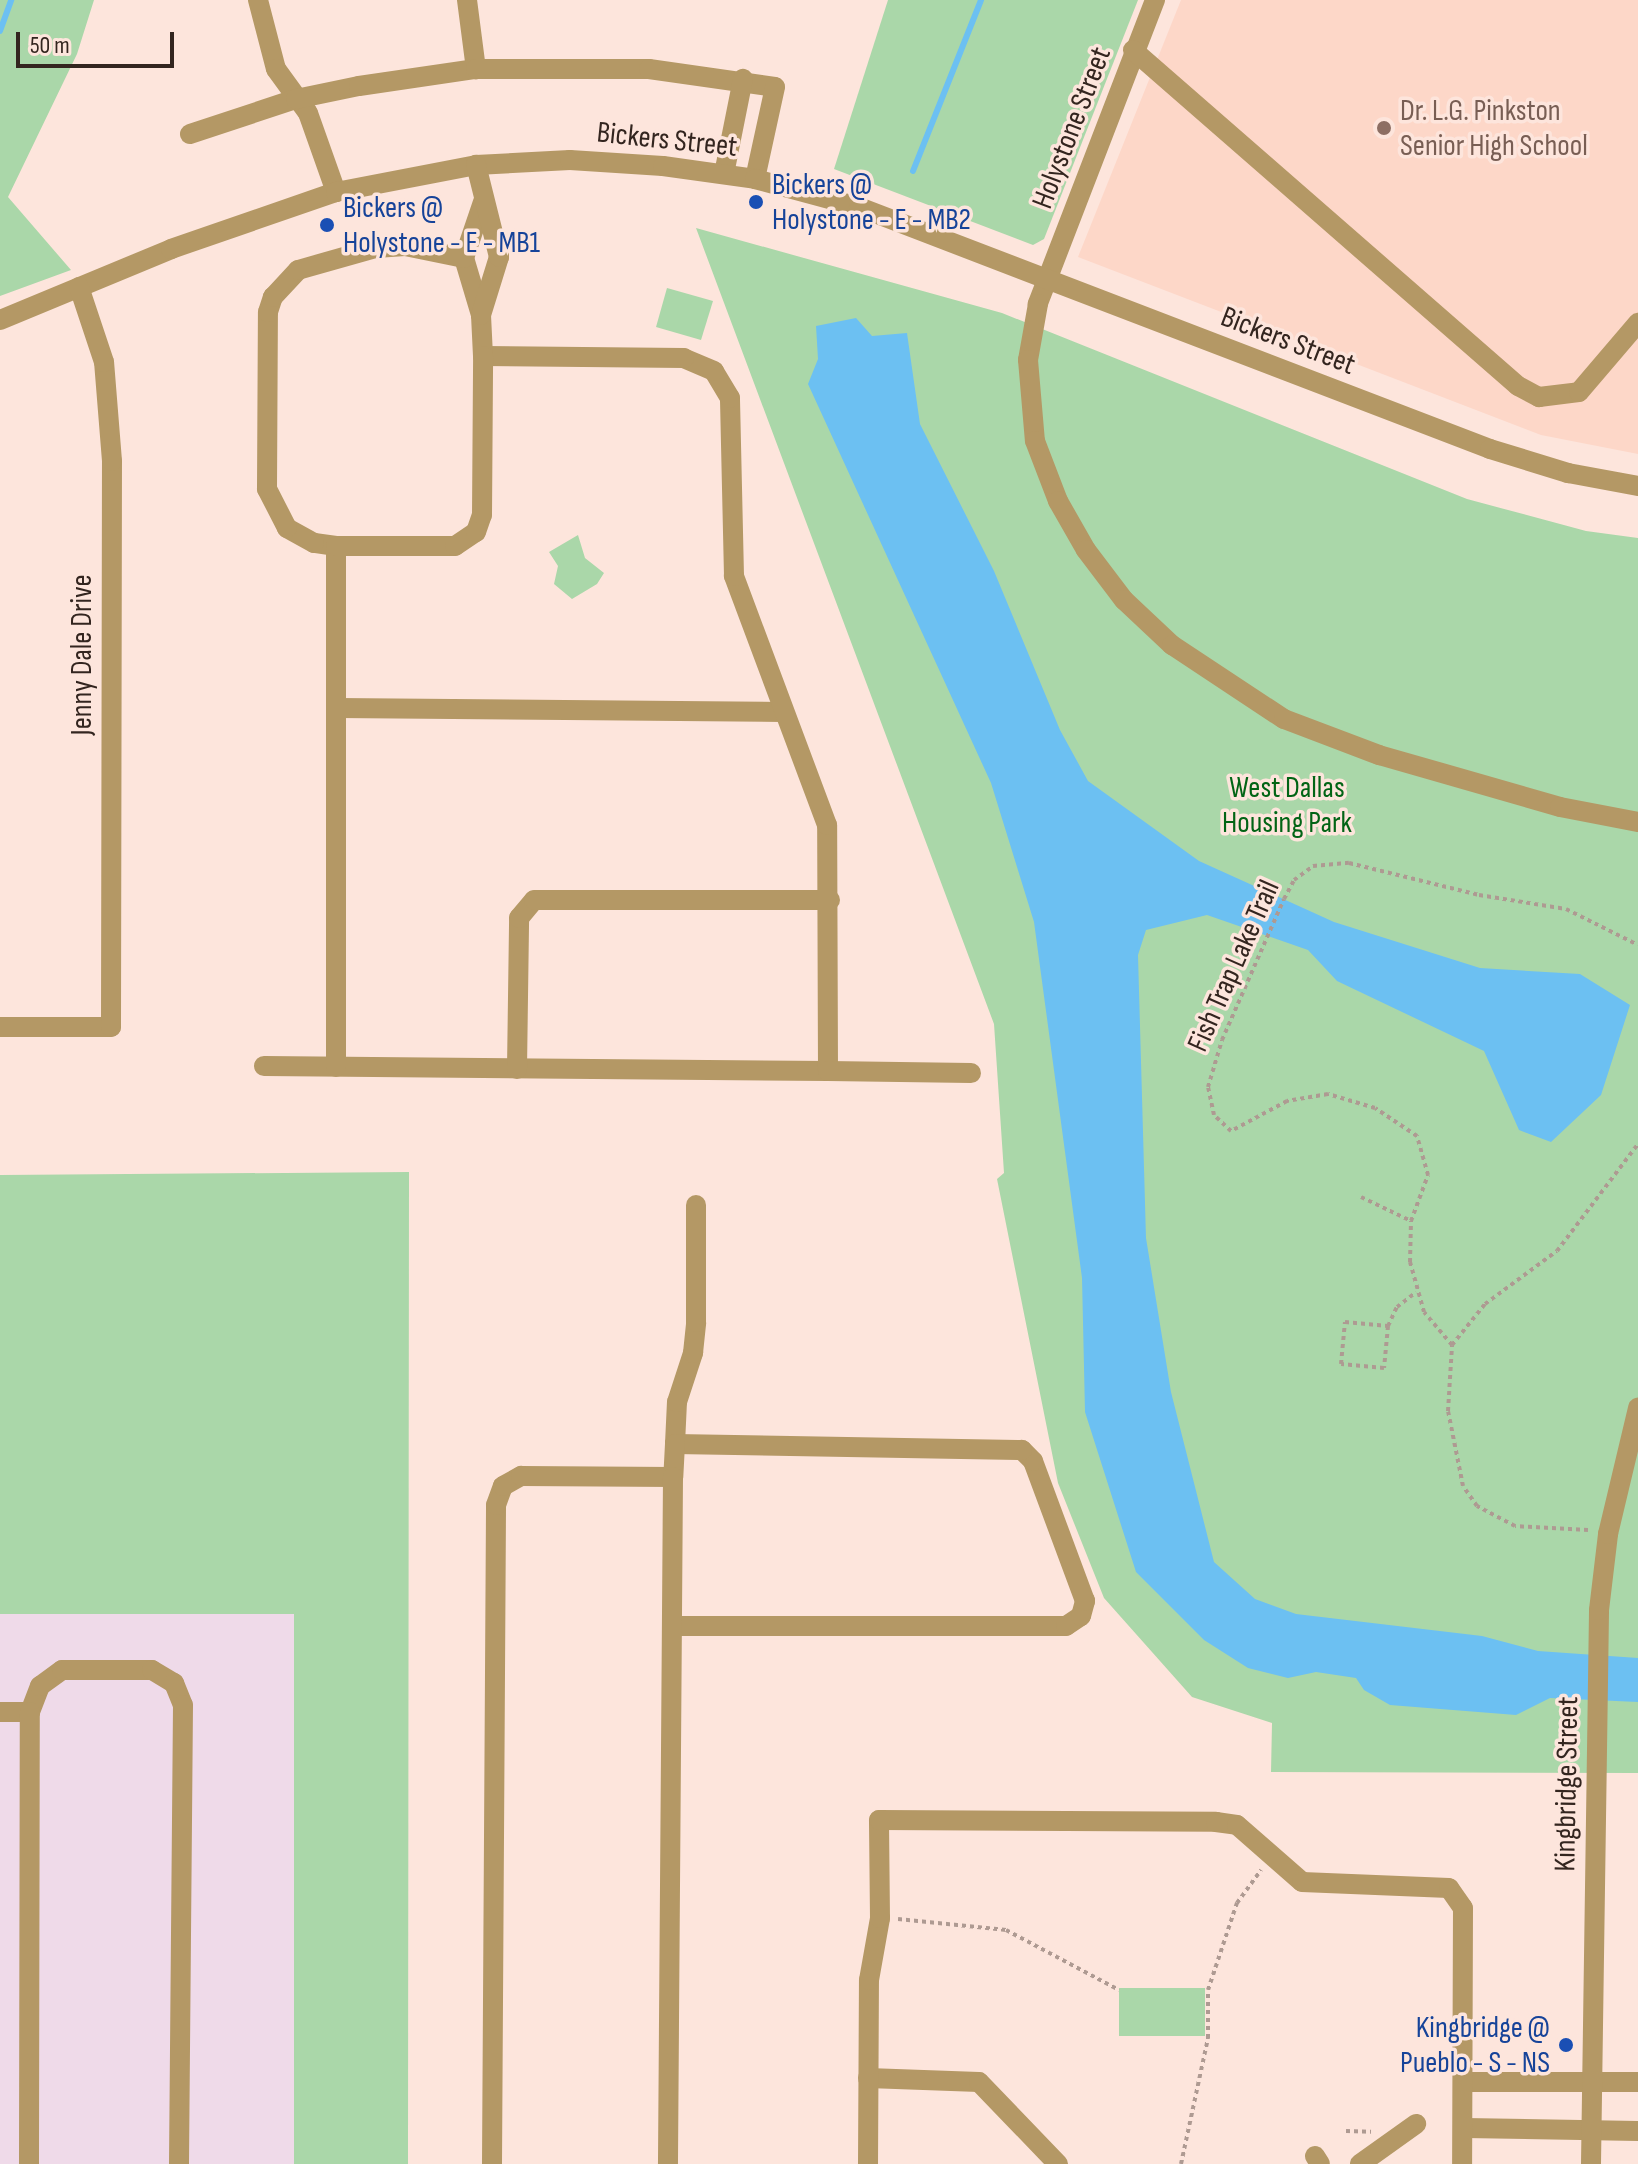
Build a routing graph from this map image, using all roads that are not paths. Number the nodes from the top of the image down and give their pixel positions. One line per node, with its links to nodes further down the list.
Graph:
1 (258, 0): 7 (street)
2 (467, 0): 5 (street)
3 (1155, 0): 4 (street, Holystone Street)
4 (1133, 50): 15 (street, Holystone Street); 19 (street)
5 (476, 69): 6 (street); 7 (street)
6 (743, 79): 10 (street); 11 (street)
7 (296, 99): 8 (street); 12 (street)
8 (190, 134)
9 (476, 165): 10 (street, Bickers Street); 12 (street, Bickers Street); 13 (street)
10 (724, 174): 11 (street, Bickers Street)
11 (755, 179): 15 (street, Bickers Street)
12 (336, 192): 16 (street, Bickers Street)
13 (483, 202): 14 (street); 17 (street)
14 (464, 258): 17 (street); 22 (street)
15 (1048, 278): 21 (street, Bickers Street); 25 (street, Holystone Street)
16 (79, 287): 18 (street, Bickers Street); 27 (street, Jenny Dale Drive)
17 (481, 315): 20 (street)
18 (0, 320)
19 (1638, 323)
20 (483, 356): 22 (street); 24 (street)
21 (1638, 486)
22 (336, 546): 23 (street)
23 (338, 708): 24 (street); 29 (street)
24 (783, 712): 26 (street)
25 (1638, 822)
26 (830, 900): 30 (street); 31 (street)
27 (0, 1027)
28 (264, 1066): 29 (street)
29 (336, 1067): 30 (street)
30 (517, 1069): 31 (street)
31 (828, 1071): 32 (street)
32 (971, 1073)
33 (696, 1205): 35 (street)
34 (1638, 1408): 43 (street, Kingbridge Street)
35 (675, 1444): 36 (street); 37 (street)
36 (673, 1477): 37 (street); 50 (street)
37 (672, 1626): 51 (street)
38 (0, 1712): 39 (street)
39 (30, 1712): 48 (street); 49 (street)
40 (868, 2078): 41 (street); 52 (street); 53 (street)
41 (1465, 2082): 43 (street); 45 (street)
42 (1638, 2082): 43 (street)
43 (1592, 2083): 46 (street, Kingbridge Street)
44 (1416, 2124): 54 (street)
45 (1465, 2128): 46 (street); 55 (street)
46 (1591, 2130): 47 (street); 56 (street, Kingbridge Street)
47 (1638, 2131)
48 (29, 2164)
49 (179, 2164)
50 (492, 2164)
51 (668, 2164)
52 (868, 2164)
53 (1058, 2164)
54 (1360, 2164)
55 (1462, 2164)
56 (1591, 2164)

